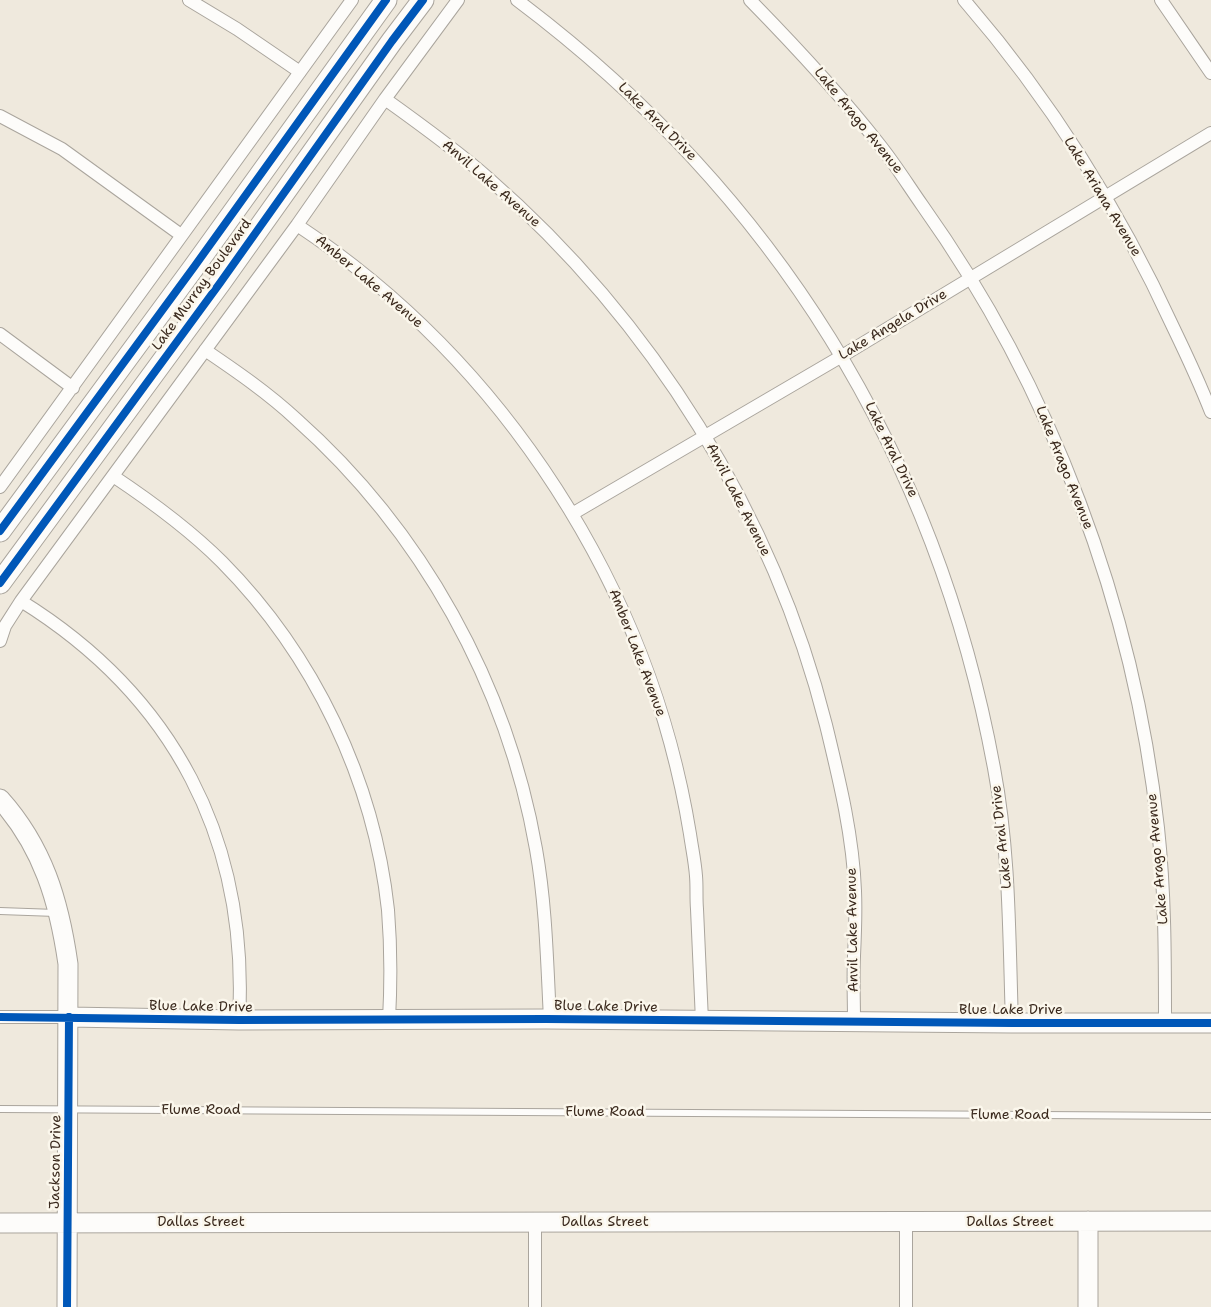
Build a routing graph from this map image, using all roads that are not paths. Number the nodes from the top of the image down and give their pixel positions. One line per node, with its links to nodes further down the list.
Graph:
1 (189, 0): 10 (street)
2 (352, 0): 10 (street)
3 (386, 0): 28 (main road, Lake Murray Boulevard)
4 (423, 0): 29 (main road, Lake Murray Boulevard)
5 (458, 0): 12 (street)
6 (517, 0): 21 (street, Lake Aral Drive)
7 (750, 0): 18 (street, Lake Arago Avenue)
8 (964, 0): 15 (street, Lake Ariana Avenue)
9 (1161, 0): 11 (street)
10 (300, 72): 17 (street)
11 (1211, 73)
12 (385, 99): 16 (street); 24 (street, Anvil Lake Avenue)
13 (0, 116): 17 (street)
14 (1211, 133): 15 (street, Lake Angela Drive)
15 (1105, 198): 18 (street, Lake Angela Drive); 23 (street, Lake Ariana Avenue)
16 (297, 225): 20 (street); 27 (street, Amber Lake Avenue)
17 (181, 235): 22 (street)
18 (971, 278): 21 (street, Lake Angela Drive); 42 (street, Lake Arago Avenue)
19 (0, 334): 22 (street)
20 (205, 350): 25 (street); 37 (street)
21 (842, 356): 24 (street, Lake Angela Drive); 43 (street, Lake Aral Drive)
22 (73, 388): 26 (street)
23 (1211, 412)
24 (704, 435): 27 (street, Lake Angela Drive); 41 (street, Anvil Lake Avenue)
25 (113, 476): 30 (street); 39 (street)
26 (0, 486)
27 (572, 514): 40 (street, Amber Lake Avenue)
28 (0, 531)
29 (0, 583)
30 (21, 601): 31 (street); 38 (street)
31 (0, 641)
32 (0, 799): 34 (street, Jackson Drive)
33 (0, 911): 34 (lane)
34 (60, 913): 36 (street, Jackson Drive)
35 (0, 1017): 36 (street, Blue Lake Drive)
36 (69, 1017): 38 (street, Blue Lake Drive); 46 (street, Jackson Drive)
37 (550, 1019): 39 (street, Blue Lake Drive); 40 (street, Blue Lake Drive)
38 (239, 1020): 39 (street, Blue Lake Drive)
39 (389, 1020)
40 (702, 1021): 41 (street, Blue Lake Drive)
41 (854, 1022): 43 (street, Blue Lake Drive)
42 (1165, 1022): 43 (street, Blue Lake Drive); 44 (street, Blue Lake Drive)
43 (1012, 1023)
44 (1211, 1023)
45 (0, 1108): 46 (lane, Flume Road)
46 (69, 1109): 47 (lane, Flume Road); 53 (street, Jackson Drive)
47 (1211, 1116)
48 (1088, 1221): 50 (street, Dallas Street); 51 (street, Dallas Street); 57 (street)
49 (535, 1222): 50 (street, Dallas Street); 53 (street, Dallas Street); 55 (street)
50 (906, 1222): 56 (street)
51 (1211, 1222)
52 (0, 1223): 53 (street, Dallas Street)
53 (67, 1223): 54 (street, Jackson Drive)
54 (68, 1307)
55 (535, 1307)
56 (906, 1307)
57 (1088, 1307)

